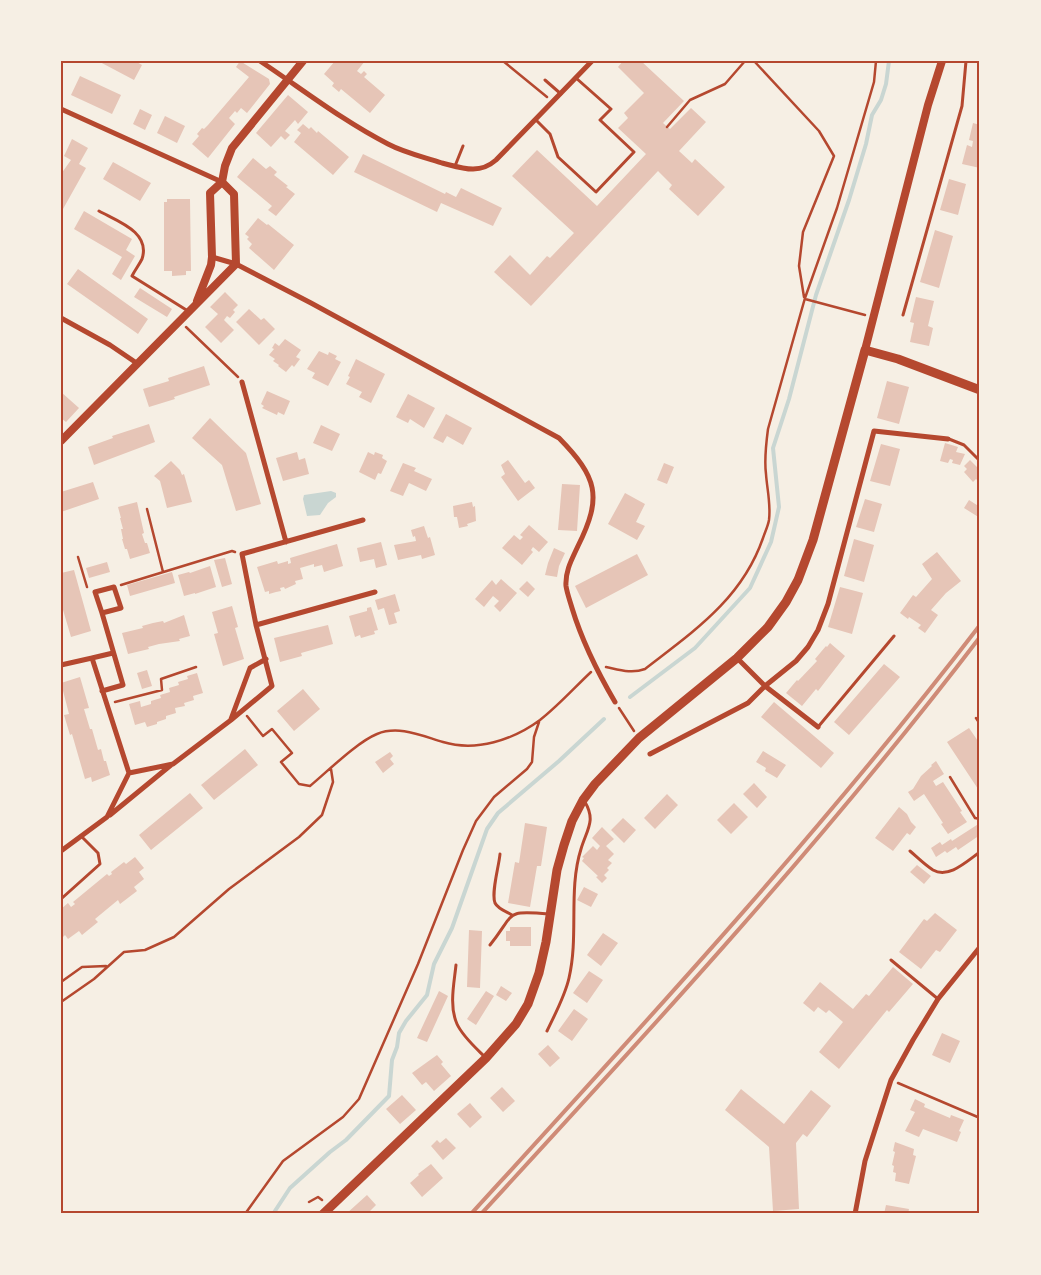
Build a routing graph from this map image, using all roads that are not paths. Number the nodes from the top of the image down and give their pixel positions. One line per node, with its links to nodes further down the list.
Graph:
1 (260, 61): 7 (street)
2 (303, 61): 7 (street)
3 (592, 61): 6 (street)
4 (942, 61): 22 (street)
5 (966, 61): 20 (lane)
6 (576, 78): 9 (street); 11 (lane)
7 (288, 80): 13 (street); 14 (street)
8 (545, 80): 9 (lane)
9 (561, 94): 11 (street)
10 (61, 109): 14 (street)
11 (536, 120): 13 (street)
12 (462, 146): 13 (lane)
13 (455, 166)
14 (222, 182): 16 (street); 17 (street)
15 (99, 211): 19 (lane)
16 (212, 257): 17 (street); 18 (street)
17 (236, 264): 18 (street); 42 (street)
18 (197, 303): 19 (street)
19 (189, 312): 23 (street)
20 (904, 315)
21 (61, 318): 23 (street)
22 (865, 350): 25 (main road); 37 (main road)
23 (138, 364): 27 (street)
24 (242, 382): 30 (street)
25 (980, 390)
26 (948, 439): 28 (lane); 40 (street)
27 (61, 441)
28 (980, 461)
29 (363, 520): 30 (street)
30 (286, 542): 33 (street)
31 (375, 592): 33 (street)
32 (102, 613): 32 (street); 35 (street)
33 (256, 625): 38 (street)
34 (894, 636): 44 (lane)
35 (113, 654): 36 (street); 41 (street)
36 (92, 658): 39 (street); 41 (street)
37 (737, 658): 40 (street); 48 (main road)
38 (266, 659): 43 (street); 43 (street)
39 (61, 665)
40 (765, 686): 44 (street); 45 (street)
41 (102, 691): 47 (street)
42 (616, 702)
43 (231, 720): 46 (street)
44 (818, 727)
45 (650, 754)
46 (172, 764): 47 (street); 49 (street)
47 (128, 773): 49 (street)
48 (583, 800): 56 (main road); 63 (lane)
49 (107, 817): 50 (street)
50 (81, 836): 51 (street); 55 (lane)
51 (61, 851)
52 (910, 851): 53 (lane)
53 (980, 852)
54 (500, 854): 57 (lane)
55 (61, 899)
56 (550, 914): 57 (lane); 64 (main road)
57 (512, 915): 58 (lane)
58 (490, 945)
59 (980, 947): 62 (street)
60 (891, 960): 62 (lane)
61 (456, 965): 64 (lane)
62 (938, 1000): 66 (street)
63 (547, 1031)
64 (486, 1058): 65 (main road)
65 (323, 1214)
66 (855, 1214)

